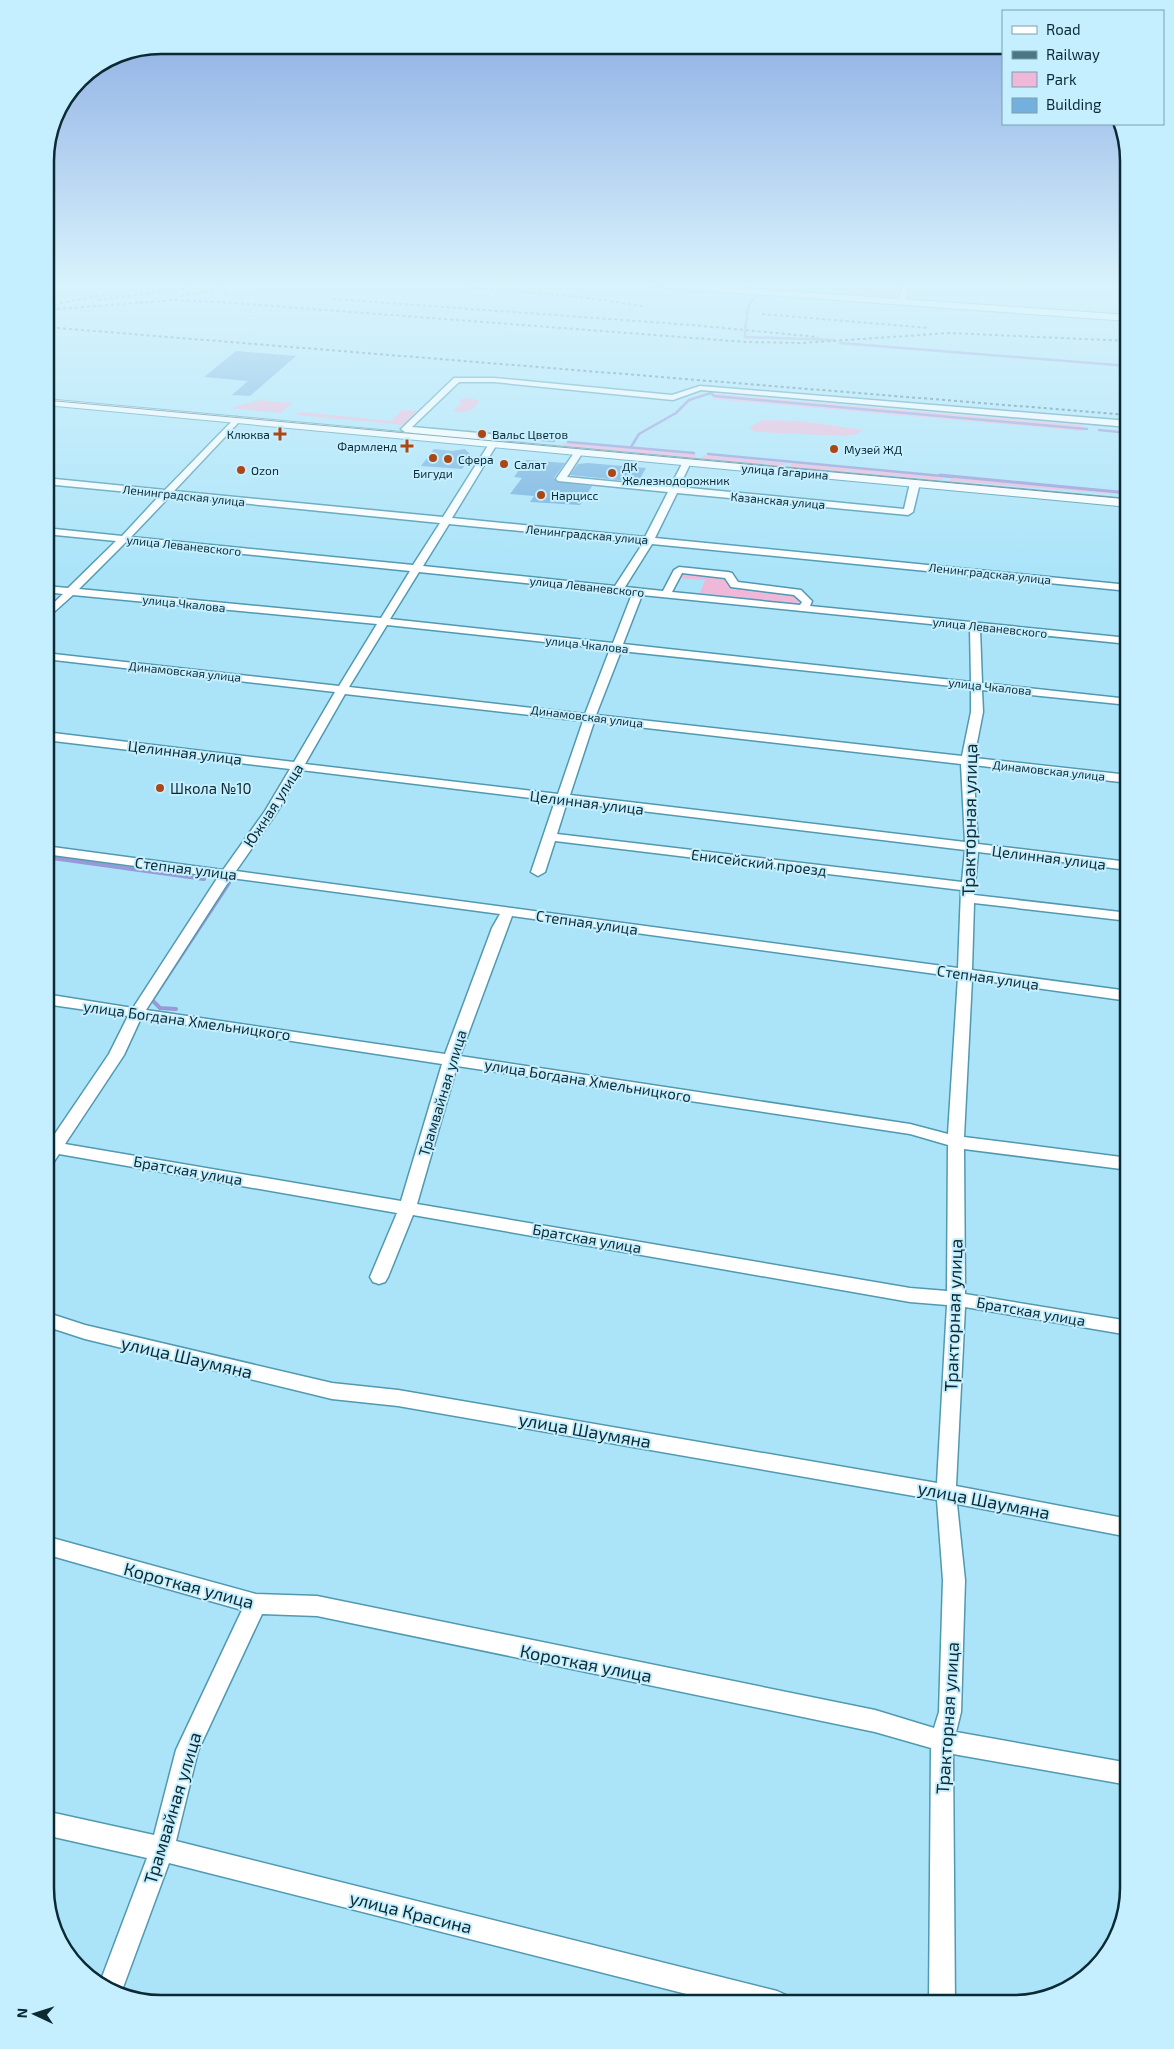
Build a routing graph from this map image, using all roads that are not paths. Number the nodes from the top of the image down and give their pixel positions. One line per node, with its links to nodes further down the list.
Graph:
1 (54, 397): 5 (main road, улица Гагарина)
2 (54, 403): 3 (main road, улица Гагарина)
3 (236, 420): 6 (main road, улица Гагарина); 13 (street)
4 (1120, 423): 5 (street)
5 (405, 429): 6 (main road, улица Гагарина); 7 (street)
6 (441, 439): 7 (main road, улица Гагарина)
7 (500, 444): 8 (main road, улица Гагарина); 15 (street, Южная улица)
8 (579, 452): 9 (main road, улица Гагарина); 12 (street, Казанская улица)
9 (687, 462): 11 (main road, улица Гагарина); 12 (street)
10 (54, 482): 13 (street, Ленинградская улица)
11 (915, 483): 12 (street, Казанская улица); 14 (main road, улица Гагарина)
12 (673, 490): 18 (street)
13 (166, 493): 15 (street, Ленинградская улица); 17 (street)
14 (1120, 502)
15 (448, 521): 18 (street, Ленинградская улица); 19 (street, Южная улица)
16 (54, 532): 17 (street, улица Леваневского)
17 (124, 539): 19 (street, улица Леваневского); 23 (street)
18 (649, 540): 20 (street, Ленинградская улица); 21 (street)
19 (418, 569): 21 (street, улица Леваневского); 29 (street, Южная улица)
20 (1120, 587)
21 (618, 589): 24 (street, улица Леваневского)
22 (54, 590): 23 (street, улица Чкалова)
23 (70, 592): 27 (street); 29 (street, улица Чкалова)
24 (638, 592): 25 (street, улица Леваневского); 32 (street)
25 (666, 594): 26 (street, улица Леваневского); 26 (street)
26 (805, 604): 28 (street); 30 (street, улица Леваневского)
27 (54, 608)
28 (870, 608)
29 (385, 622): 32 (street, улица Чкалова); 35 (street, Южная улица)
30 (975, 626): 31 (street, улица Леваневского); 34 (street, Тракторная улица)
31 (1120, 640)
32 (616, 647): 34 (street, улица Чкалова); 37 (street)
33 (54, 657): 35 (street, Динамовская улица)
34 (975, 684): 36 (street, улица Чкалова); 39 (street, Тракторная улица)
35 (343, 688): 37 (street, Динамовская улица); 40 (street, Южная улица)
36 (1120, 701)
37 (590, 716): 39 (street, Динамовская улица); 42 (street)
38 (54, 737): 40 (street, Целинная улица)
39 (967, 761): 41 (street, Динамовская улица); 44 (street, Тракторная улица)
40 (299, 765): 42 (street, Целинная улица); 48 (street, Южная улица)
41 (1120, 778)
42 (562, 799): 43 (street); 44 (street, Целинная улица)
43 (550, 837): 47 (street); 49 (street, Енисейский проезд)
44 (972, 848): 46 (street, Целинная улица); 49 (street, Тракторная улица)
45 (54, 851): 48 (street, Степная улица)
46 (1120, 865)
47 (538, 872)
48 (227, 874): 50 (street, Степная улица); 55 (street, Южная улица)
49 (967, 893): 51 (street, Енисейский проезд); 52 (street, Тракторная улица)
50 (508, 910): 52 (street, Степная улица); 56 (street, Трамвайная улица)
51 (1120, 916)
52 (965, 974): 53 (street, Степная улица); 57 (street, Тракторная улица)
53 (1120, 995)
54 (54, 1000): 55 (street, улица Богдана Хмельницкого)
55 (137, 1012): 56 (street, улица Богдана Хмельницкого); 58 (street, Южная улица)
56 (451, 1059): 57 (street, улица Богдана Хмельницкого); 61 (street, Трамвайная улица)
57 (956, 1142): 60 (street, улица Богдана Хмельницкого); 63 (street, Тракторная улица)
58 (54, 1143)
59 (54, 1153): 61 (street, Братская улица)
60 (1120, 1163)
61 (408, 1207): 62 (street, Трамвайная улица); 63 (street, Братская улица)
62 (379, 1277)
63 (956, 1299): 65 (street, Братская улица); 66 (street, Тракторная улица)
64 (54, 1322): 66 (street, улица Шаумяна)
65 (1120, 1326)
66 (946, 1493): 67 (street, улица Шаумяна); 70 (street, Тракторная улица)
67 (1120, 1526)
68 (54, 1548): 69 (street, Короткая улица)
69 (256, 1604): 70 (street, Короткая улица); 73 (street, Трамвайная улица)
70 (942, 1742): 71 (street, Короткая улица); 76 (street, Тракторная улица)
71 (1120, 1772)
72 (54, 1825): 73 (street, улица Красина)
73 (162, 1849): 74 (street, Трамвайная улица); 75 (street, улица Красина)
74 (112, 1983)
75 (741, 1995)
76 (942, 1995)

